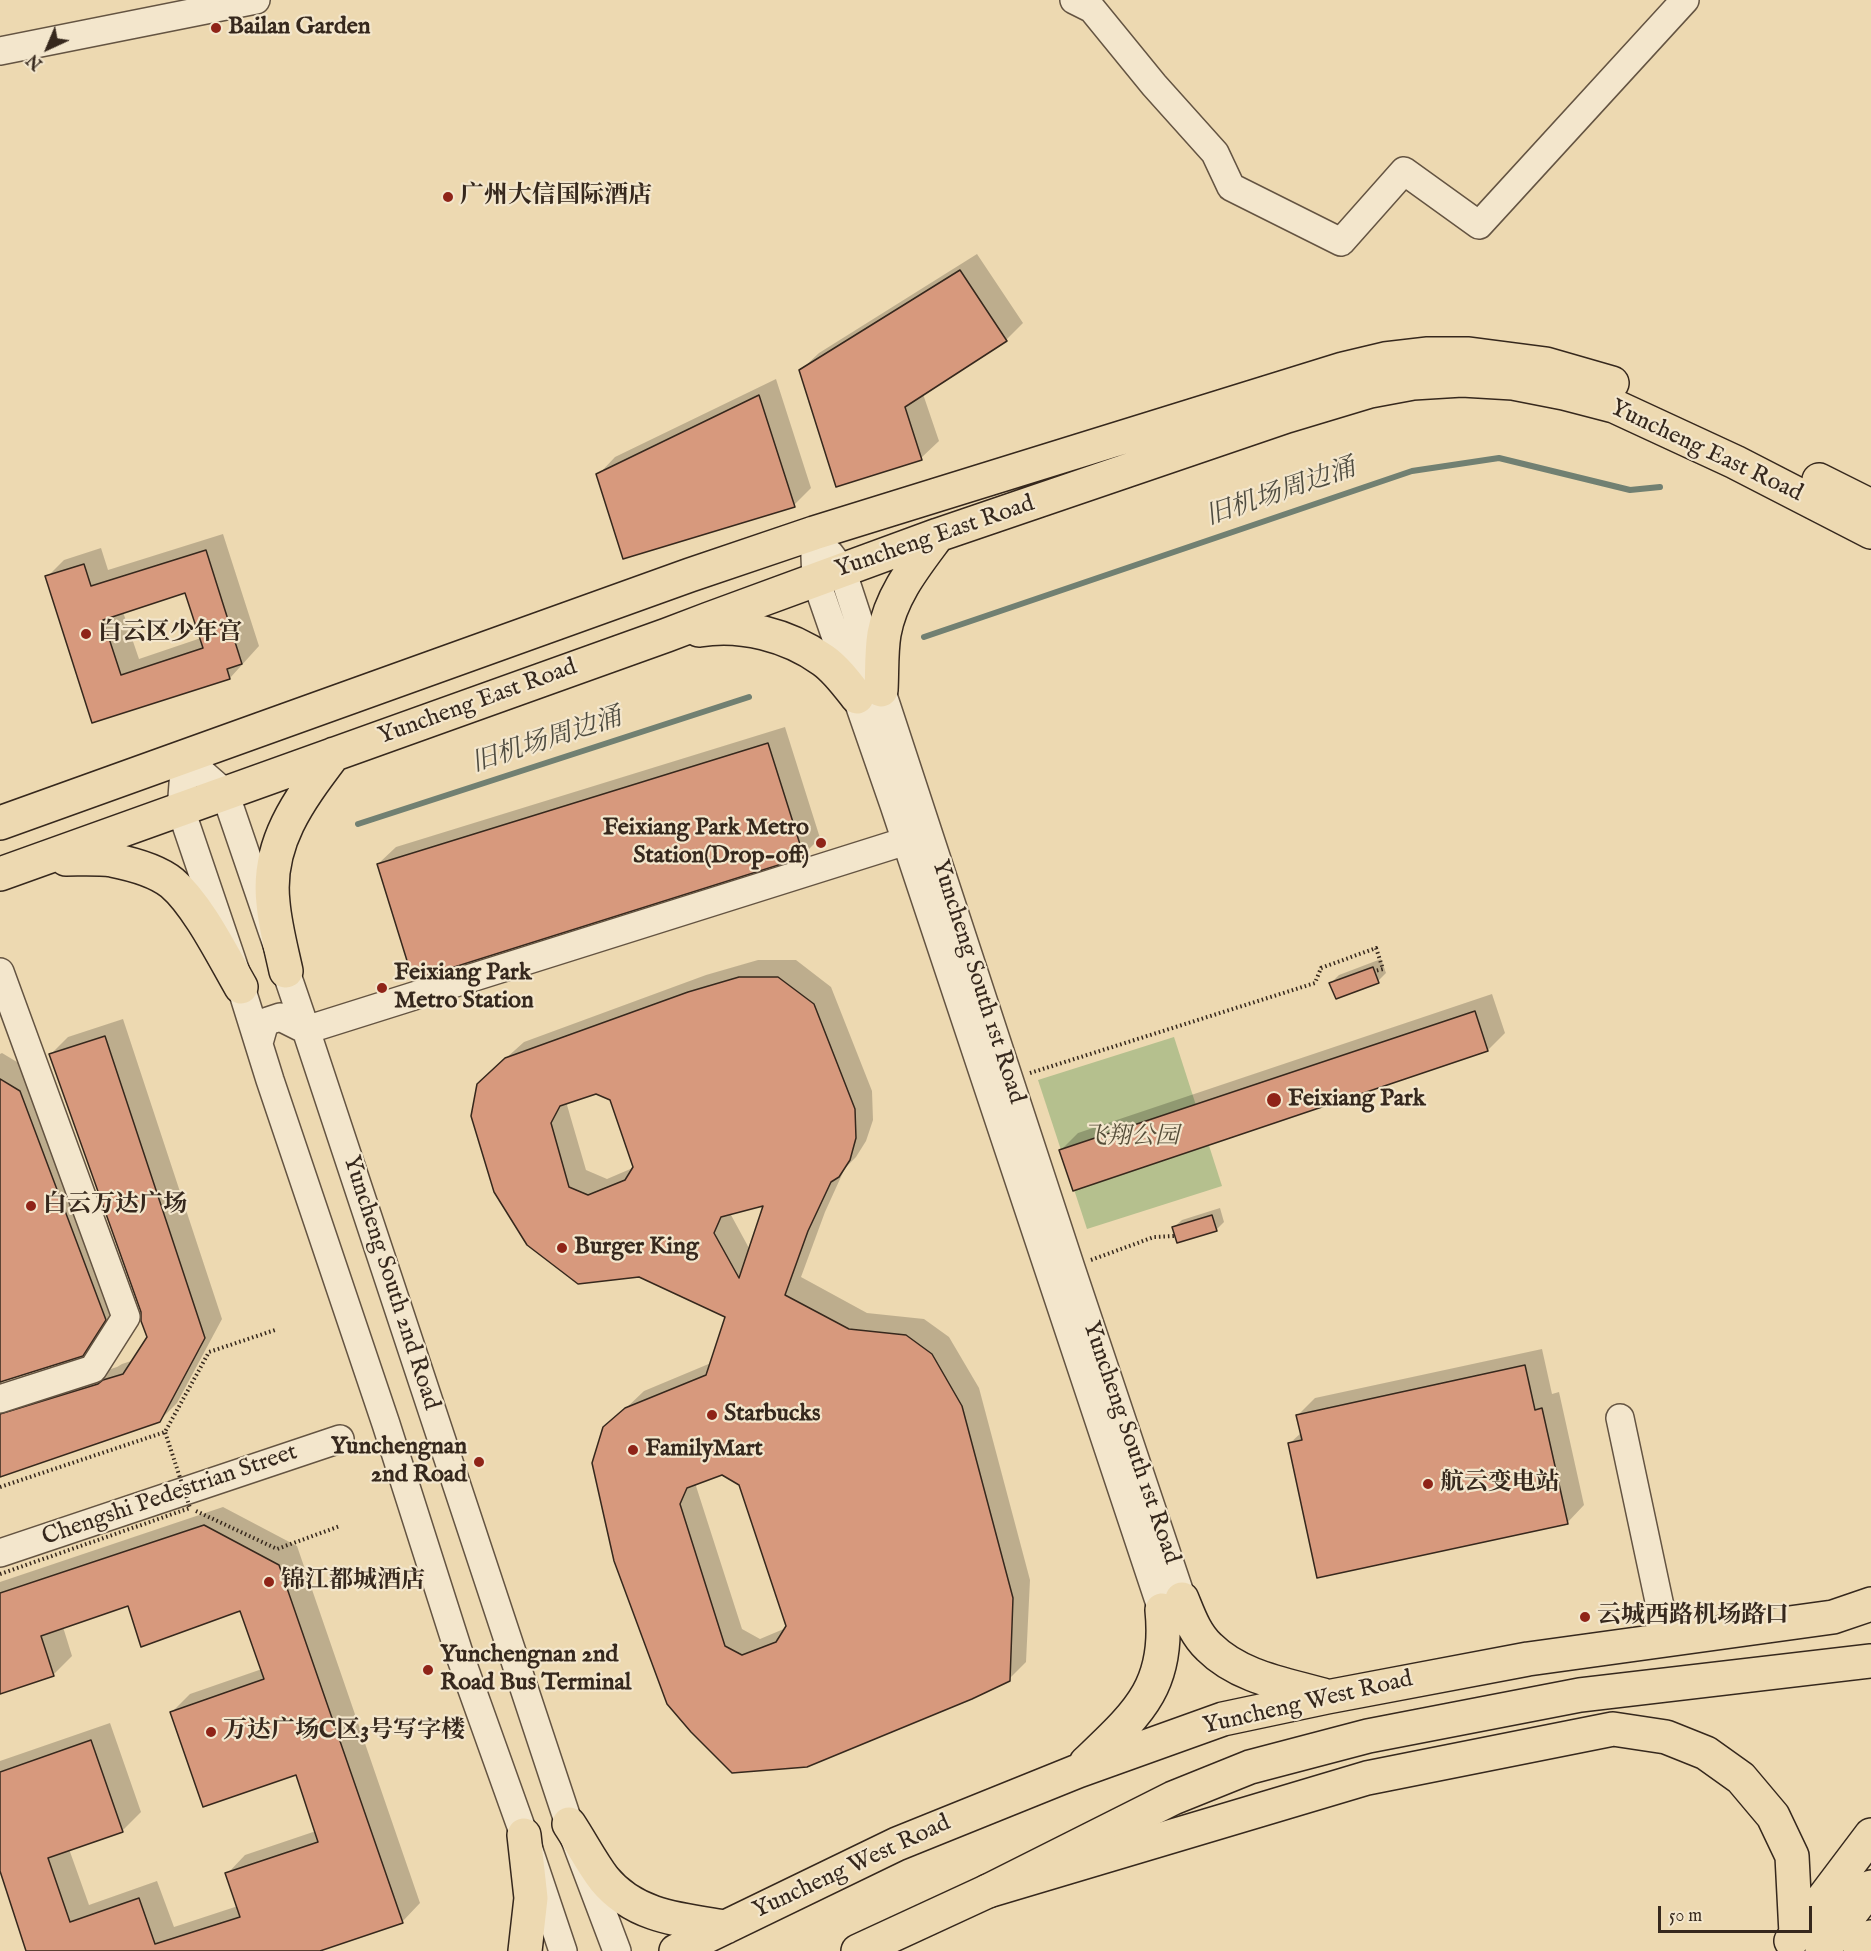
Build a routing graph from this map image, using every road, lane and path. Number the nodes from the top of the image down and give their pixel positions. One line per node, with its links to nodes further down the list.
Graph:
1 (256, 0): 4 (street)
2 (1074, 0): 3 (street)
3 (1685, 0)
4 (0, 51)
5 (1871, 506): 7 (main road, Yuncheng East Road)
6 (1871, 532): 8 (main road, Yuncheng East Road)
7 (814, 533): 9 (main road, Yuncheng East Road); 10 (street, Yuncheng South 1st Road)
8 (938, 536): 10 (main road, Yuncheng East Road); 13 (main road)
9 (690, 575): 11 (main road); 15 (main road, Yuncheng East Road)
10 (829, 575): 11 (main road, Yuncheng East Road); 13 (street, Yuncheng South 1st Road)
11 (709, 618): 12 (main road, Yuncheng East Road)
12 (667, 635): 13 (main road); 14 (main road, Yuncheng East Road)
13 (869, 694): 19 (street, Yuncheng South 1st Road); 28 (street, Yuncheng South 1st Road)
14 (334, 754): 16 (main road, Yuncheng East Road); 22 (main road)
15 (185, 758): 16 (street, Yuncheng South 2nd Road); 17 (street); 18 (main road, Yuncheng East Road)
16 (225, 793): 17 (main road, Yuncheng East Road); 22 (street, Yuncheng South 2nd Road)
17 (181, 810): 20 (main road, Yuncheng East Road); 25 (street, Yuncheng South 2nd Road)
18 (0, 823)
19 (906, 841): 26 (street); 41 (street, Yuncheng South 1st Road)
20 (46, 858): 21 (main road, Yuncheng East Road); 25 (main road)
21 (0, 874)
22 (286, 971): 26 (street, Yuncheng South 2nd Road)
23 (1375, 971): 28 (path)
24 (0, 972): 32 (street)
25 (241, 987): 27 (street, Yuncheng South 2nd Road)
26 (306, 1030): 27 (street); 47 (street, Yuncheng South 2nd Road)
27 (258, 1043): 48 (street, Yuncheng South 2nd Road)
28 (1009, 1080): 30 (street, Yuncheng South 1st Road)
29 (1174, 1236): 30 (path)
30 (1071, 1268): 41 (street, Yuncheng South 1st Road)
31 (275, 1330): 34 (path)
32 (0, 1399)
33 (1620, 1418): 43 (street)
34 (165, 1432): 36 (path); 37 (path, bridge)
35 (340, 1438): 39 (street, Chengshi Pedestrian Street)
36 (0, 1487)
37 (190, 1508): 38 (path); 40 (path, bridge)
38 (340, 1526)
39 (0, 1553)
40 (0, 1574)
41 (1172, 1605): 45 (main road); 46 (main road)
42 (1871, 1605): 43 (main road, Yuncheng West Road)
43 (1667, 1639): 45 (main road, Yuncheng West Road)
44 (1871, 1661): 51 (main road, Yuncheng West Road)
45 (1327, 1697): 46 (main road, Yuncheng West Road)
46 (1078, 1771): 53 (main road, Yuncheng West Road)
47 (569, 1824): 53 (main road); 57 (street, Yuncheng South 2nd Road)
48 (524, 1835): 55 (main road); 56 (street, Yuncheng South 2nd Road)
49 (1871, 1835): 54 (main road)
50 (1871, 1887): 54 (main road)
51 (988, 1891): 54 (main road); 59 (main road, Yuncheng West Road)
52 (1871, 1937): 60 (main road)
53 (721, 1939): 58 (main road, Yuncheng West Road)
54 (1801, 1946)
55 (525, 1951)
56 (563, 1951)
57 (617, 1951)
58 (676, 1951)
59 (858, 1951)
60 (1860, 1951)

